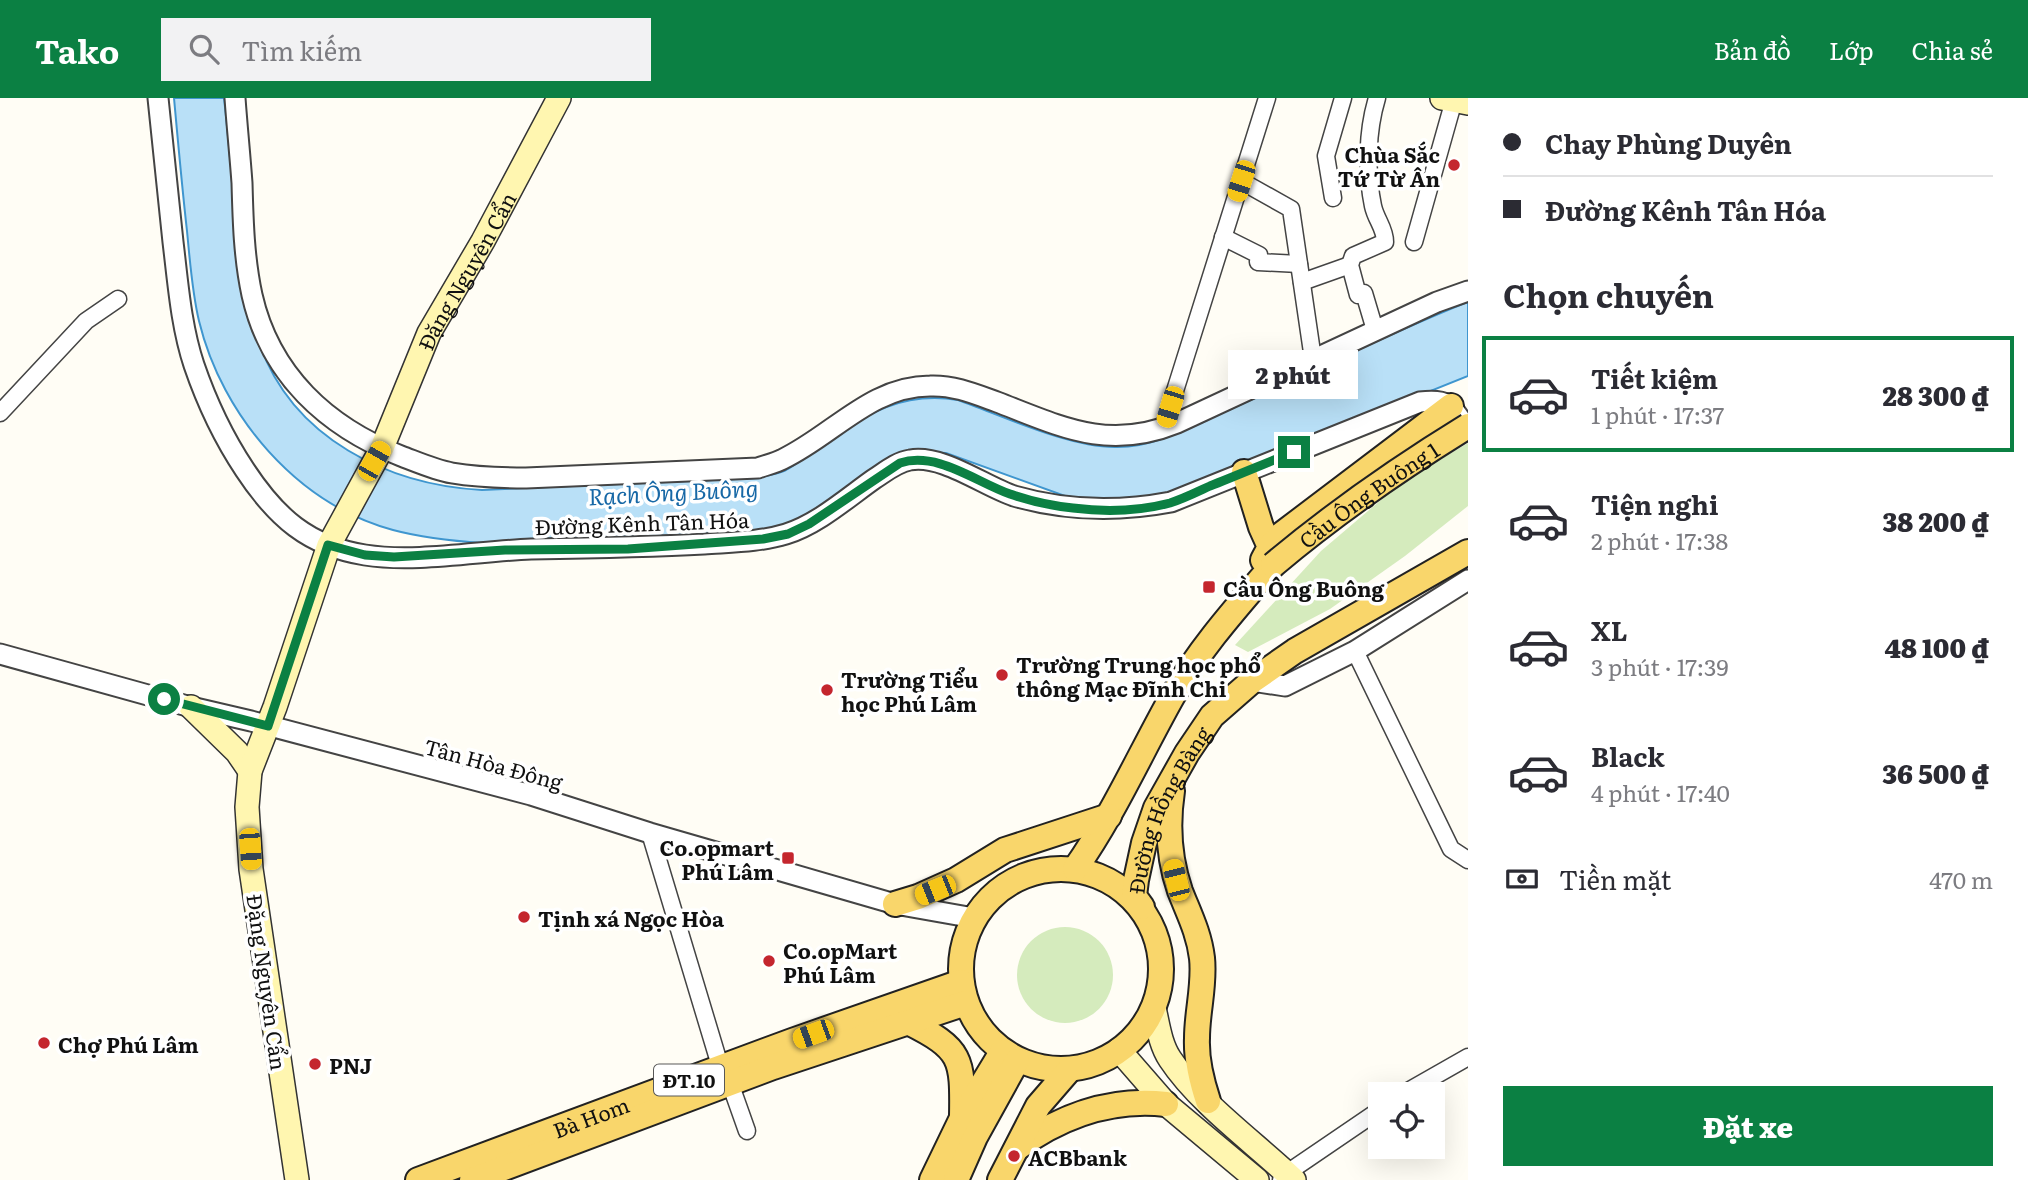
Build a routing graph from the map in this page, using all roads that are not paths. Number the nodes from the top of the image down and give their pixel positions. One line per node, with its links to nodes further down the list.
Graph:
1 (158, 98): 25 (street, Đường Kênh Tân Hóa)
2 (235, 98): 23 (street)
3 (559, 98): 23 (main road, Đặng Nguyên Cẩn)
4 (1267, 98): 8 (street)
5 (1343, 98): 9 (street)
6 (1377, 98): 13 (street)
7 (1455, 100): 11 (street)
8 (1241, 181): 10 (street); 12 (street)
9 (1332, 198)
10 (1223, 237): 12 (street); 22 (street)
11 (1414, 242)
12 (1299, 264): 14 (street)
13 (1350, 265): 14 (street); 17 (street)
14 (1302, 282): 18 (street)
15 (1468, 291): 17 (street)
16 (118, 299): 20 (street)
17 (1375, 330): 18 (street)
18 (1313, 359): 22 (street)
19 (1451, 406): 21 (street); 24 (street, Đường Kênh Tân Hóa); 27 (main road)
20 (0, 413)
21 (1468, 428): 27 (main road, Cầu Ông Buông 1, bridge)
22 (1163, 429): 23 (street)
23 (382, 448): 25 (main road, Đặng Nguyên Cẩn)
24 (1244, 472): 25 (street, Đường Kênh Tân Hóa); 27 (main road)
25 (328, 545): 33 (main road, Đặng Nguyên Cẩn)
26 (1468, 552): 31 (main road, Đường Hồng Bàng)
27 (1272, 556): 36 (main road)
28 (1468, 580): 29 (street)
29 (1355, 651): 31 (street); 38 (street)
30 (0, 654): 32 (street, Tân Hòa Đông)
31 (1252, 681): 35 (main road, Đường Hồng Bàng)
32 (191, 707): 33 (street, Tân Hòa Đông); 34 (main road)
33 (268, 726): 34 (main road, Đặng Nguyên Cẩn); 37 (street, Tân Hòa Đông)
34 (250, 771): 59 (main road, Đặng Nguyên Cẩn)
35 (1175, 774): 41 (main road, Đường Hồng Bàng); 52 (main road)
36 (1109, 816): 39 (main road); 40 (main road)
37 (650, 833): 40 (street, Tân Hòa Đông); 50 (street)
38 (1468, 860)
39 (1075, 869): 41 (main road); 42 (main road)
40 (895, 904): 42 (street, Tân Hòa Đông)
41 (1147, 916): 44 (main road)
42 (974, 918): 43 (main road)
43 (964, 993): 45 (main road, Bà Hom / ĐT.10); 47 (main road); 50 (main road, Bà Hom / ĐT.10)
44 (1154, 1008): 46 (main road); 52 (main road)
45 (908, 1022): 50 (main road, Bà Hom / ĐT.10); 54 (main road)
46 (1119, 1051): 49 (main road); 53 (main road)
47 (1009, 1056): 49 (main road); 54 (main road); 63 (main road)
48 (1468, 1057): 51 (street)
49 (1060, 1069): 57 (main road); 64 (main road)
50 (726, 1076): 56 (street); 60 (main road, Bà Hom / ĐT.10); 61 (main road, Bà Hom / ĐT.10)
51 (1424, 1082)
52 (1208, 1101): 58 (main road)
53 (1166, 1104): 57 (main road); 66 (main road)
54 (962, 1118): 62 (main road)
55 (1368, 1119): 58 (street)
56 (747, 1131)
57 (1017, 1148): 65 (main road)
58 (1287, 1178)
59 (296, 1180)
60 (418, 1180)
61 (472, 1180)
62 (932, 1180)
63 (956, 1180)
64 (986, 1180)
65 (1000, 1180)
66 (1257, 1180)

